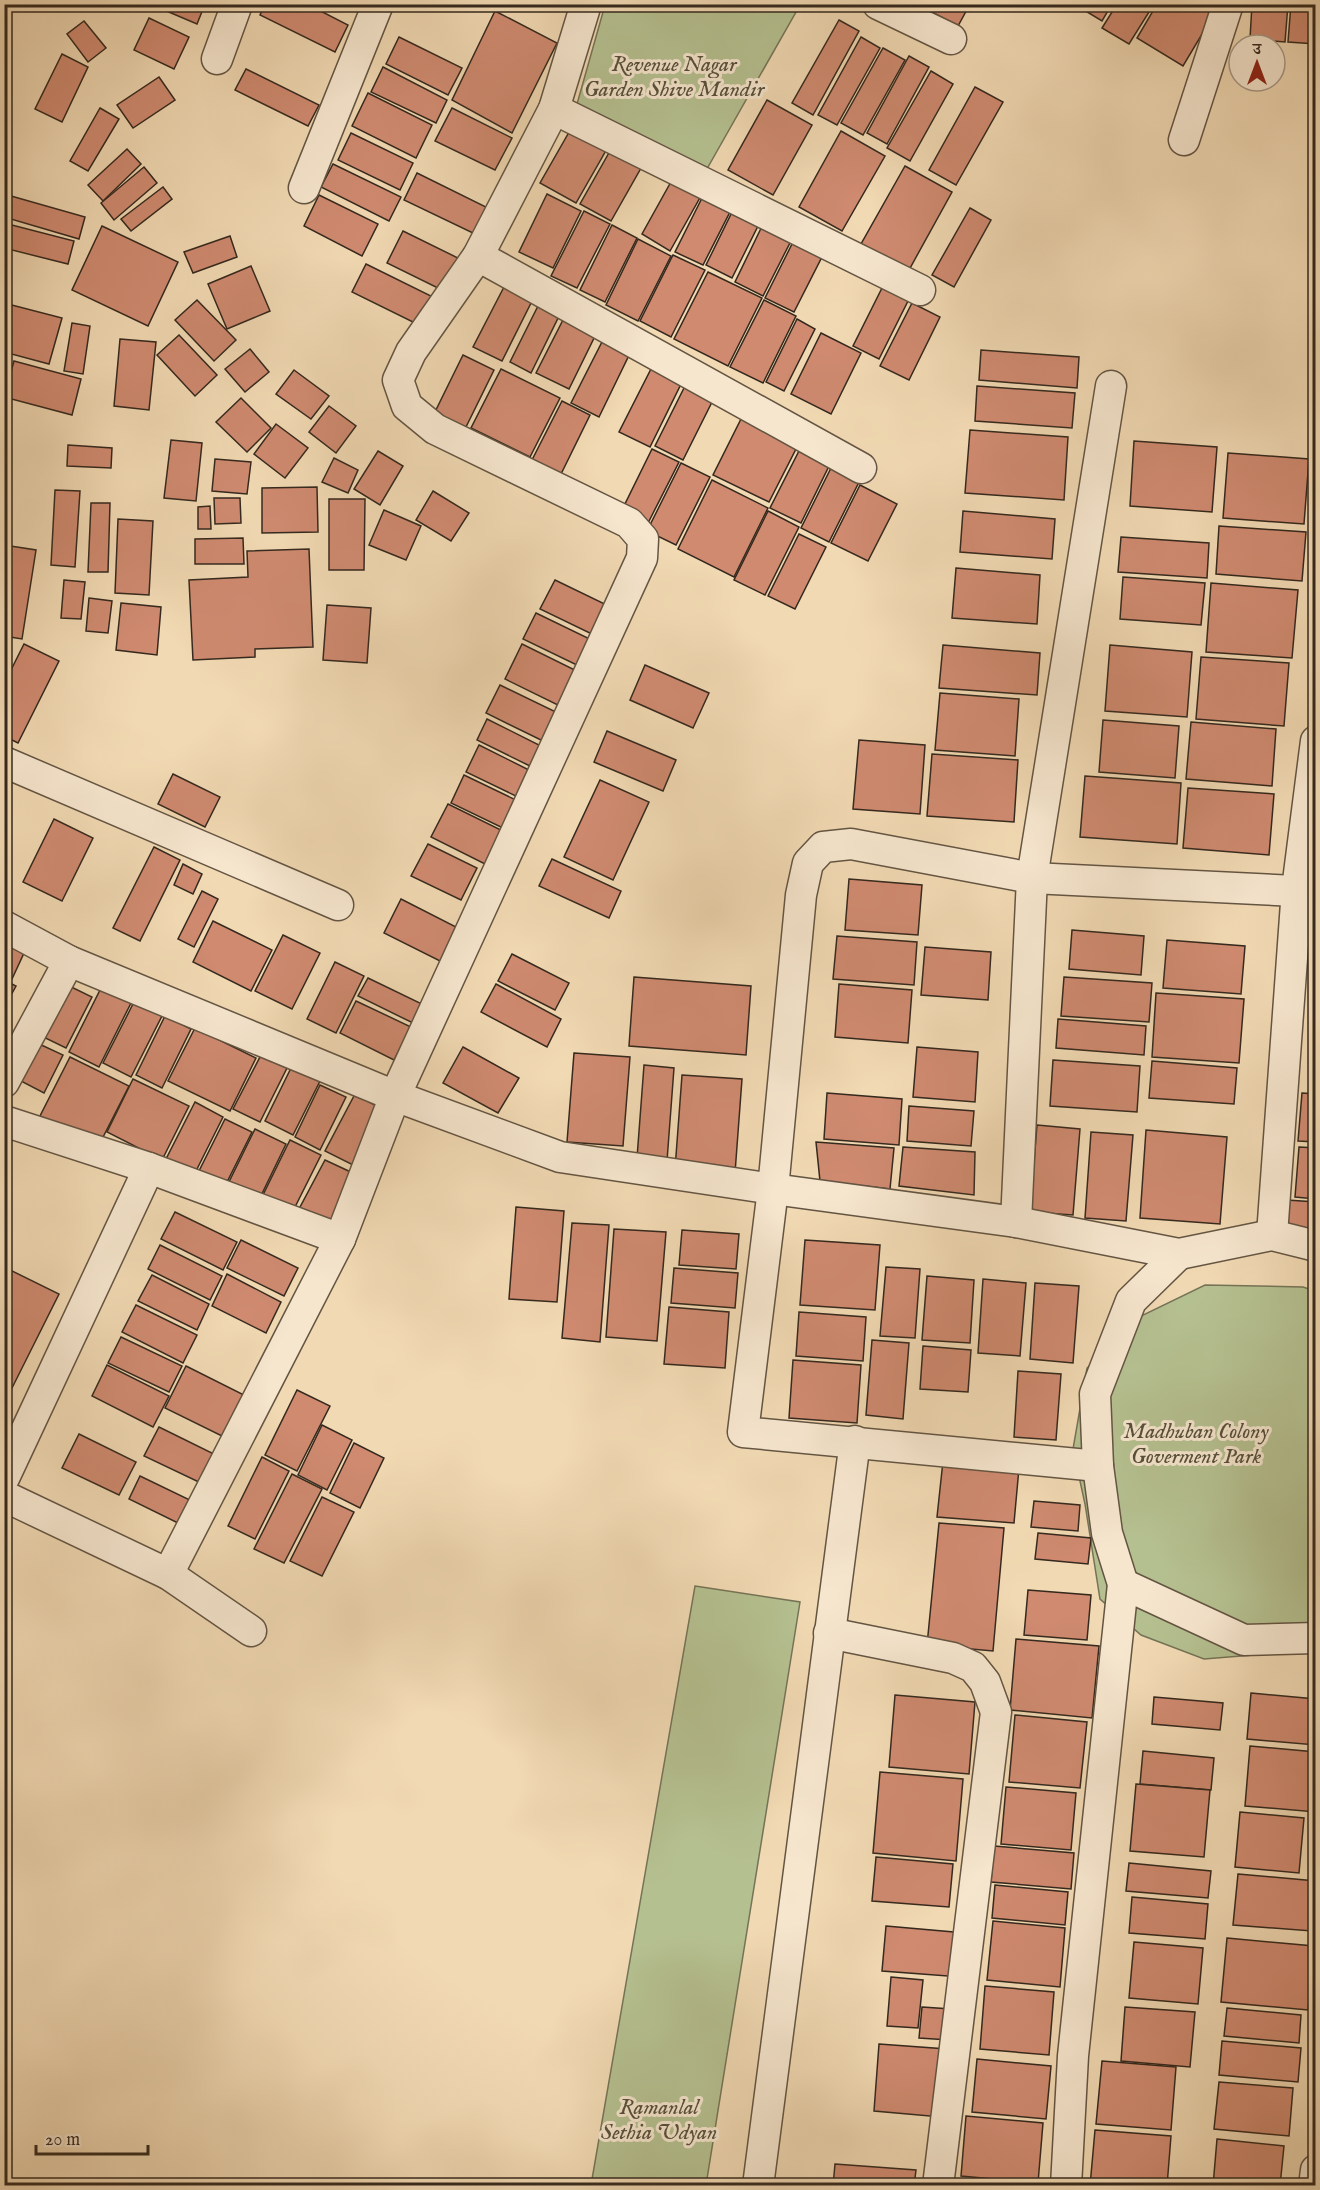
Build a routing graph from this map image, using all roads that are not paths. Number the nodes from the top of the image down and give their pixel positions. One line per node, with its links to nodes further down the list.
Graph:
1 (237, 4): 7 (street)
2 (378, 4): 10 (street)
3 (586, 4): 8 (street)
4 (878, 4): 6 (street)
5 (1228, 4): 9 (street)
6 (951, 39)
7 (217, 59)
8 (554, 109): 11 (street); 12 (street)
9 (1184, 140)
10 (304, 188)
11 (478, 255): 14 (street); 23 (street)
12 (920, 290)
13 (1111, 386): 17 (street)
14 (861, 468)
15 (1316, 741): 18 (street)
16 (4, 762): 19 (street)
17 (1032, 878): 18 (street); 26 (street); 27 (street)
18 (1306, 891): 28 (street)
19 (338, 905)
20 (4, 926): 21 (street)
21 (69, 961): 22 (street); 23 (street)
22 (4, 1082)
23 (395, 1096): 26 (street); 29 (street)
24 (4, 1121): 25 (street)
25 (149, 1168): 29 (street); 34 (street)
26 (773, 1189): 27 (street); 32 (street)
27 (1016, 1222): 31 (street)
28 (1272, 1235): 30 (street); 31 (street)
29 (340, 1239): 36 (street)
30 (1316, 1246)
31 (1179, 1254): 33 (street)
32 (855, 1442): 33 (street); 39 (street)
33 (1098, 1466): 37 (street)
34 (4, 1478)
35 (4, 1496): 36 (street)
36 (168, 1574): 38 (street)
37 (1123, 1584): 40 (street); 44 (street)
38 (251, 1632)
39 (829, 1633): 42 (street); 43 (street)
40 (1316, 1638)
41 (1316, 2170): 45 (street)
42 (758, 2186)
43 (938, 2186)
44 (1066, 2186)
45 (1314, 2186)

